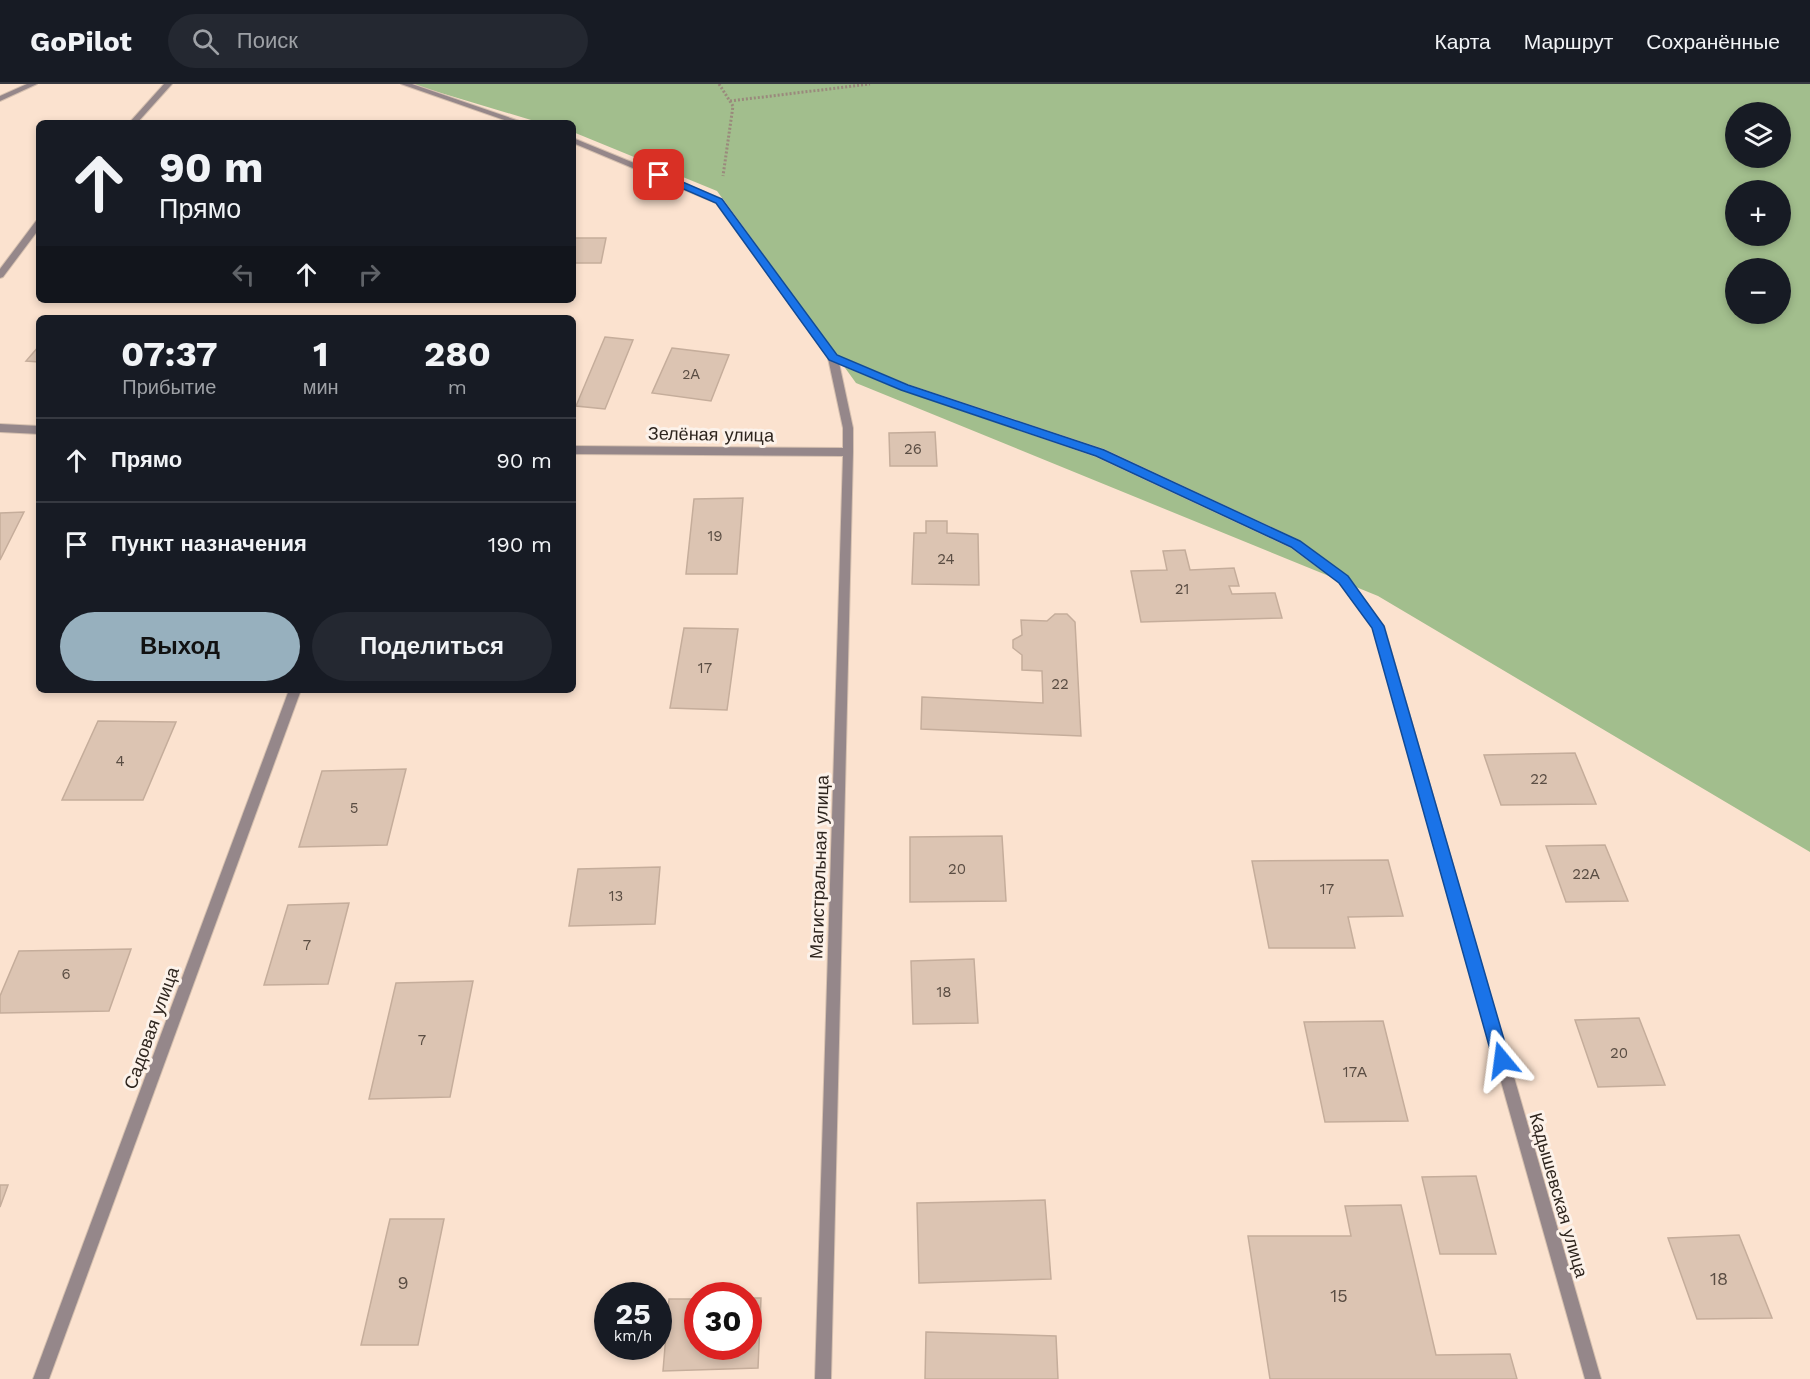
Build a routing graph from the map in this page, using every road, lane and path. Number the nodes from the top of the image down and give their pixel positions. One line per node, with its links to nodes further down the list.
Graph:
1 (33, 84): 6 (street)
2 (168, 84): 8 (street)
3 (405, 84): 9 (street)
4 (719, 84): 7 (path)
5 (870, 84): 7 (path)
6 (0, 99)
7 (730, 100): 11 (path)
8 (136, 120)
9 (512, 120)
10 (576, 141): 11 (street)
11 (719, 201): 14 (street)
12 (36, 226): 13 (street)
13 (0, 274)
14 (833, 358): 18 (street, Магистральная улица); 22 (street, Кадышевская улица)
15 (0, 428): 16 (street)
16 (36, 430)
17 (576, 450): 18 (street, Зелёная улица)
18 (848, 452): 21 (street, Магистральная улица)
19 (294, 693): 20 (street, Садовая улица)
20 (41, 1379)
21 (822, 1379)
22 (1593, 1379)

